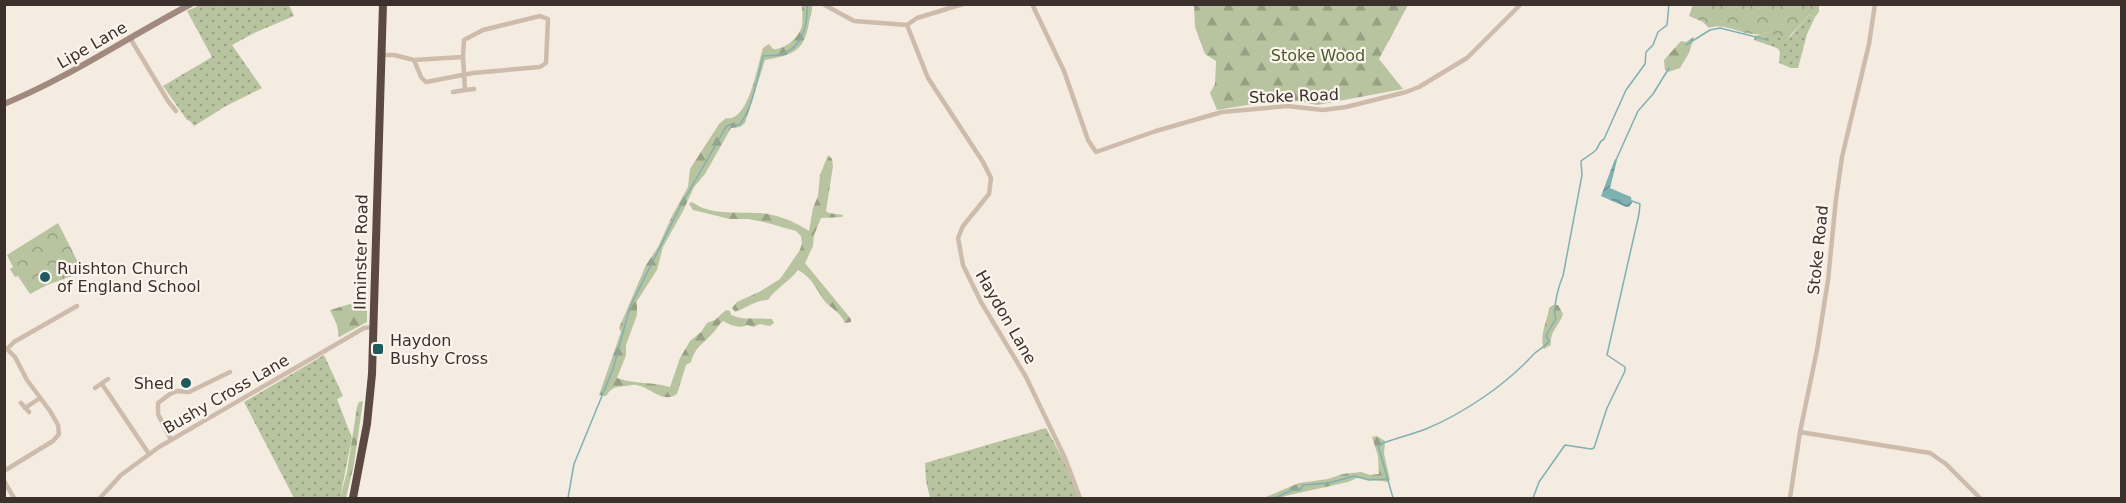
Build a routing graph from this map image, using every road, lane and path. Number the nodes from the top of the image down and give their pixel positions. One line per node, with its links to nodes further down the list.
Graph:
1 (191, 4): 9 (street, Lipe Lane)
2 (383, 4): 10 (highway, Ilminster Road)
3 (823, 4): 8 (street)
4 (963, 4): 8 (street)
5 (1032, 4): 6 (street, Stoke Road)
6 (1521, 4)
7 (1875, 4): 30 (street, Stoke Road)
8 (907, 25): 38 (street, Haydon Lane)
9 (130, 38): 17 (street, Lipe Lane); 18 (street)
10 (381, 55): 12 (street); 22 (highway, Ilminster Road)
11 (463, 57): 12 (street); 13 (street); 13 (street)
12 (414, 60): 13 (street)
13 (463, 76): 15 (street)
14 (474, 89): 15 (street)
15 (465, 90): 16 (street)
16 (453, 92)
17 (4, 104)
18 (176, 111)
19 (77, 306): 20 (street)
20 (71, 309): 21 (street); 23 (street)
21 (74, 315)
22 (374, 327): 31 (street, Bushy Cross Lane); 37 (highway, Ilminster Road)
23 (6, 349): 28 (street)
24 (230, 372): 31 (street)
25 (108, 379): 26 (street)
26 (102, 384): 27 (street); 32 (street)
27 (95, 388)
28 (40, 398): 29 (street); 33 (street)
29 (21, 403)
30 (1800, 432): 39 (street, Stoke Road); 40 (street)
31 (171, 440): 32 (street, Bushy Cross Lane)
32 (149, 454): 36 (street, Bushy Cross Lane)
33 (4, 471)
34 (4, 481): 35 (street)
35 (14, 498)
36 (100, 498)
37 (353, 498)
38 (1080, 498)
39 (1790, 498)
40 (1980, 498)

